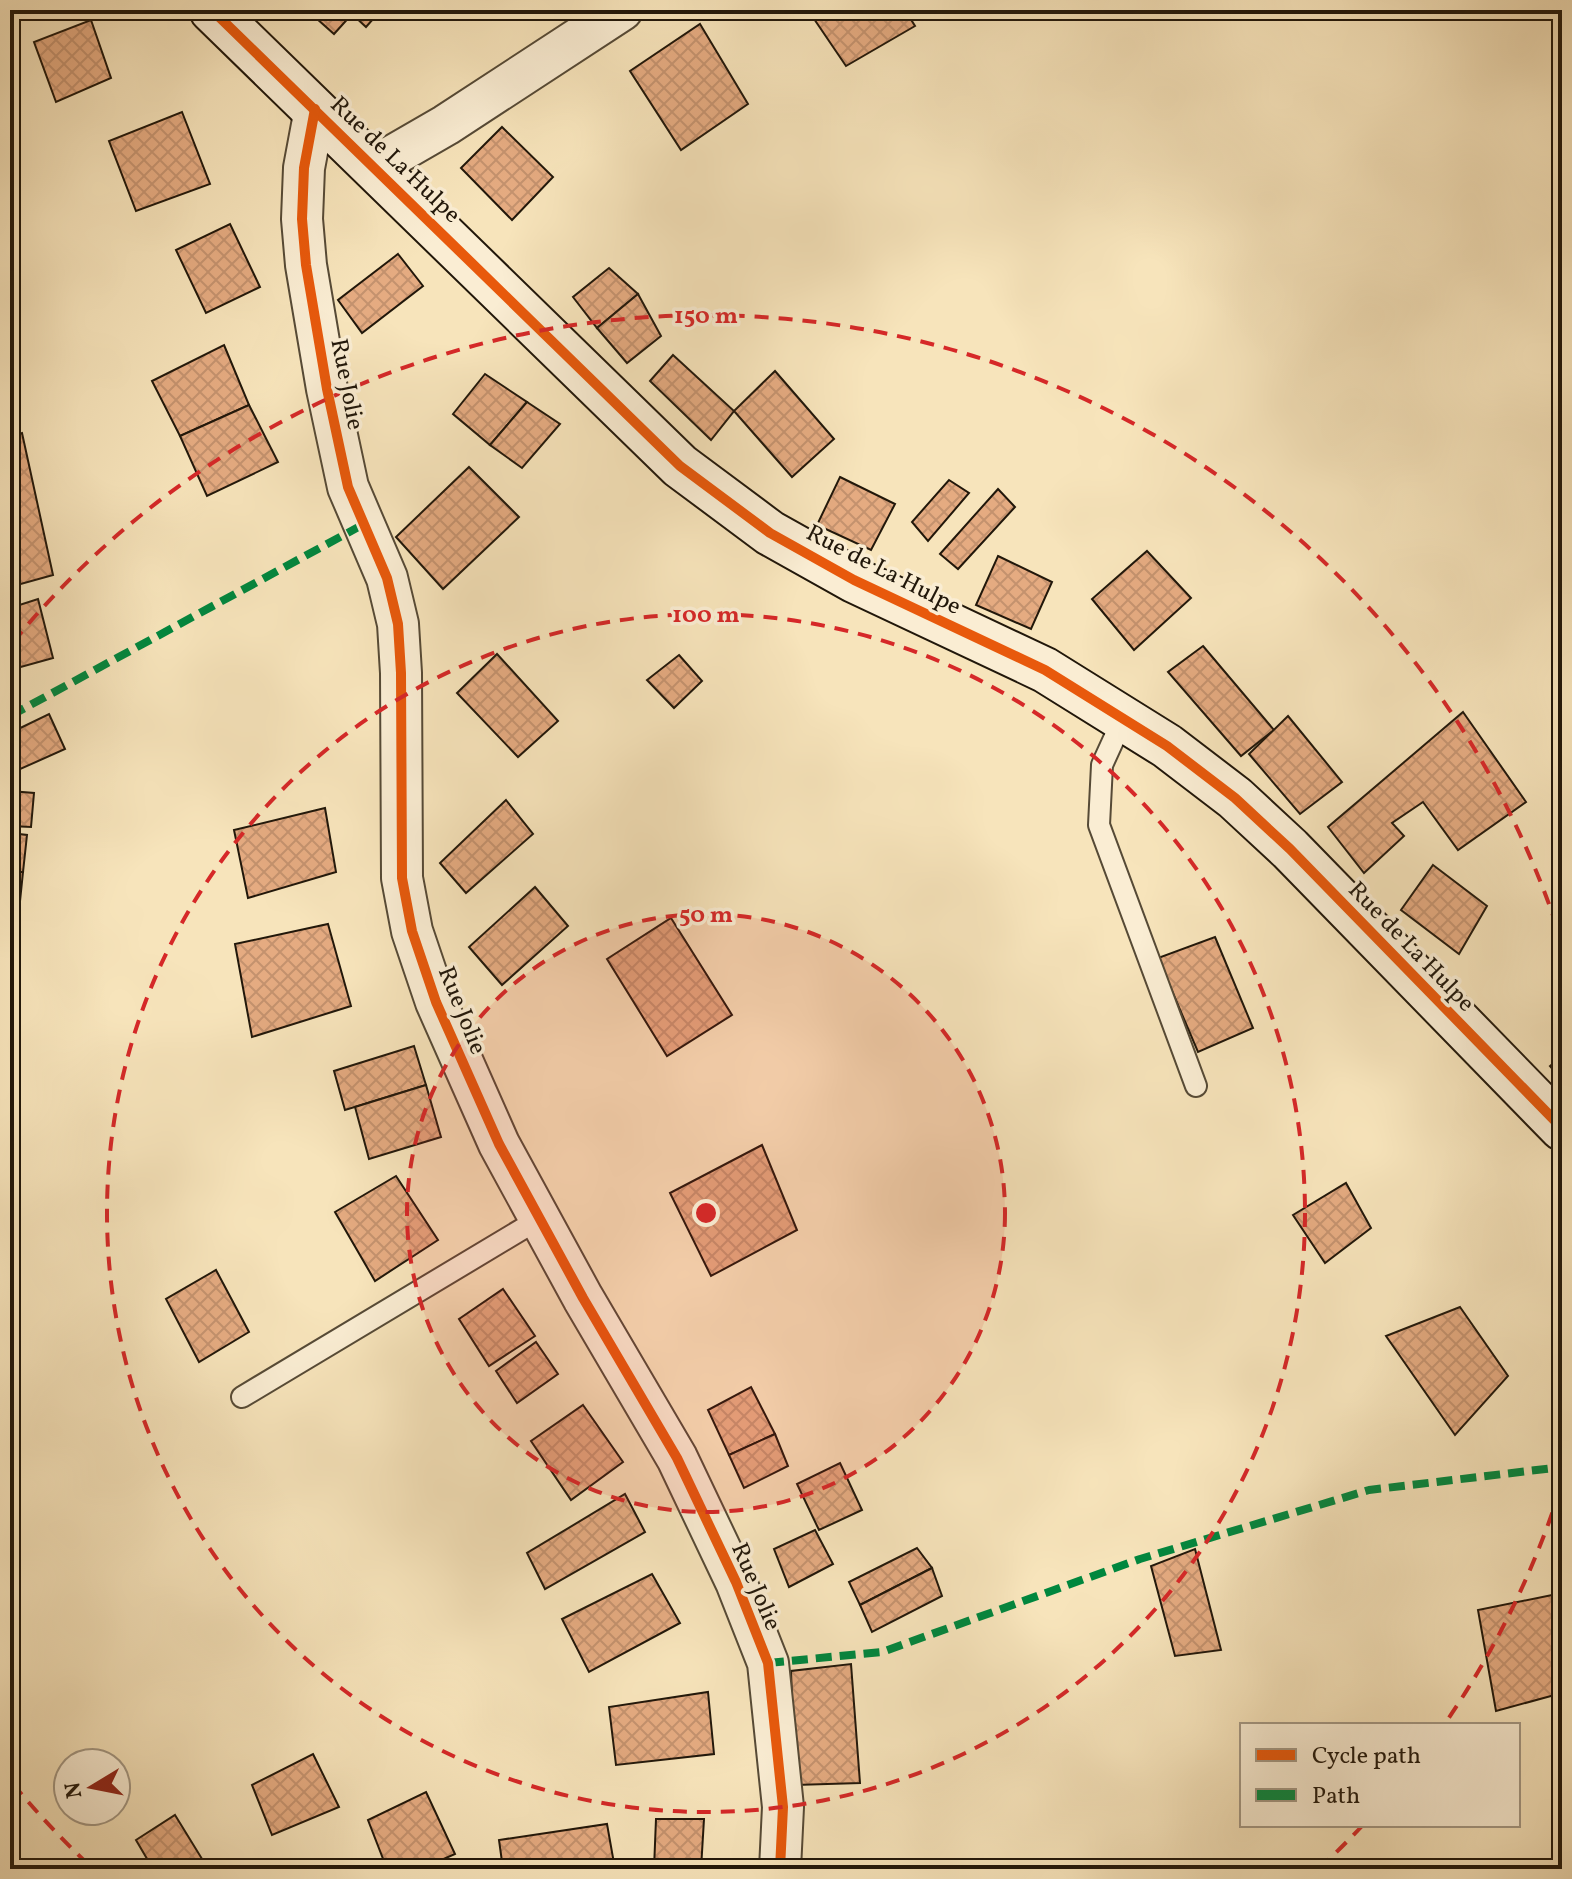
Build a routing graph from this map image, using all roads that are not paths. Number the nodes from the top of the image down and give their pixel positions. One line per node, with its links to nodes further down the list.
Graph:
1 (212, 10): 3 (street, Rue de La Hulpe)
2 (622, 10): 4 (street)
3 (315, 109): 4 (street, Rue de La Hulpe); 8 (street, Rue Jolie)
4 (375, 166): 5 (street, Rue de La Hulpe)
5 (1123, 719): 6 (lane); 7 (street, Rue de La Hulpe)
6 (1196, 1086)
7 (1562, 1128)
8 (539, 1219): 9 (lane); 10 (street, Rue Jolie)
9 (242, 1397)
10 (780, 1869)

